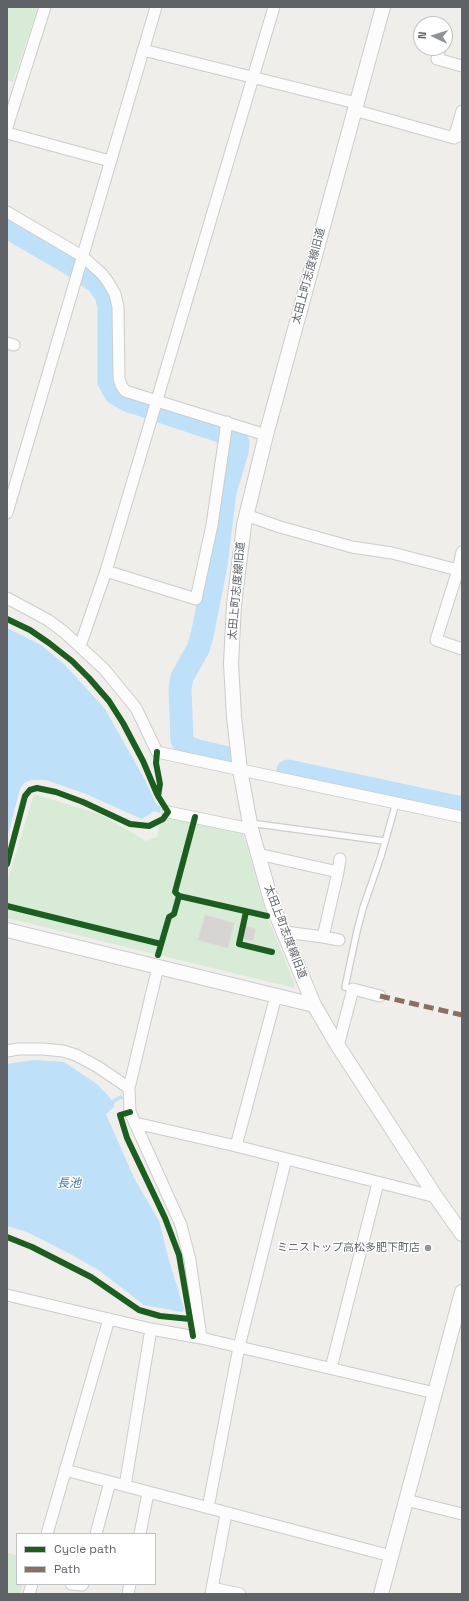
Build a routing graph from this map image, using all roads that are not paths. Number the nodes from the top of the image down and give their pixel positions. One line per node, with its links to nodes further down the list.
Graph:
1 (45, 7): 11 (street)
2 (156, 7): 5 (street)
3 (274, 7): 8 (street)
4 (383, 7): 9 (street, 太田上町志度線旧道)
5 (144, 50): 8 (street); 14 (street)
6 (439, 56): 7 (street)
7 (462, 66)
8 (252, 77): 9 (street); 17 (street)
9 (355, 107): 13 (street); 19 (street, 太田上町志度線旧道)
10 (462, 111): 13 (street)
11 (7, 126)
12 (7, 133): 14 (street)
13 (458, 136)
14 (110, 161): 16 (street)
15 (7, 212): 16 (street)
16 (79, 266): 17 (street); 20 (street)
17 (154, 407): 18 (street); 24 (street)
18 (226, 430): 19 (street); 24 (street)
19 (266, 435): 22 (street, 太田上町志度線旧道)
20 (12, 481): 21 (street)
21 (7, 513)
22 (246, 515): 25 (street); 29 (street, 太田上町志度線旧道)
23 (462, 552): 25 (street)
24 (106, 570): 27 (street)
25 (460, 571): 28 (street)
26 (7, 598): 27 (street)
27 (80, 646): 29 (street)
28 (462, 649)
29 (240, 770): 30 (street); 33 (street, 太田上町志度線旧道)
30 (396, 803): 32 (street); 34 (lane)
31 (168, 812): 33 (street)
32 (462, 817)
33 (251, 826): 34 (lane); 35 (street, 太田上町志度線旧道)
34 (384, 841): 43 (lane)
35 (258, 854): 37 (street); 39 (street, 太田上町志度線旧道)
36 (340, 859): 37 (street)
37 (338, 872): 40 (street)
38 (7, 930): 42 (street)
39 (285, 932): 40 (street); 46 (street, 太田上町志度線旧道)
40 (323, 937): 41 (street)
41 (338, 940)
42 (158, 967): 44 (street); 49 (street)
43 (353, 990): 45 (street); 47 (street)
44 (276, 996): 46 (street); 51 (street)
45 (380, 996)
46 (314, 1005): 47 (street, 太田上町志度線旧道)
47 (338, 1046): 54 (street, 太田上町志度線旧道)
48 (7, 1051): 49 (street)
49 (129, 1088): 50 (street)
50 (135, 1123): 51 (street); 60 (street)
51 (236, 1146): 52 (street)
52 (286, 1159): 53 (street); 61 (street)
53 (378, 1183): 54 (street); 62 (street)
54 (436, 1197): 55 (street, 太田上町志度線旧道)
55 (462, 1234)
56 (462, 1292): 63 (street)
57 (7, 1297): 58 (street)
58 (108, 1319): 59 (street); 64 (street)
59 (151, 1329): 60 (street); 66 (street)
60 (201, 1338): 61 (street)
61 (239, 1347): 62 (street); 69 (street)
62 (331, 1368): 63 (street)
63 (436, 1393): 68 (street)
64 (65, 1470): 65 (street); 72 (street)
65 (110, 1482): 66 (street); 73 (street)
66 (125, 1486): 67 (street)
67 (148, 1493): 69 (street); 74 (street)
68 (406, 1500): 71 (street); 75 (street)
69 (208, 1508): 70 (street)
70 (226, 1514): 75 (street); 76 (street)
71 (462, 1514)
72 (47, 1533)
73 (96, 1533)
74 (140, 1533)
75 (391, 1556): 78 (street)
76 (211, 1591): 77 (street)
77 (240, 1594)
78 (381, 1594)

